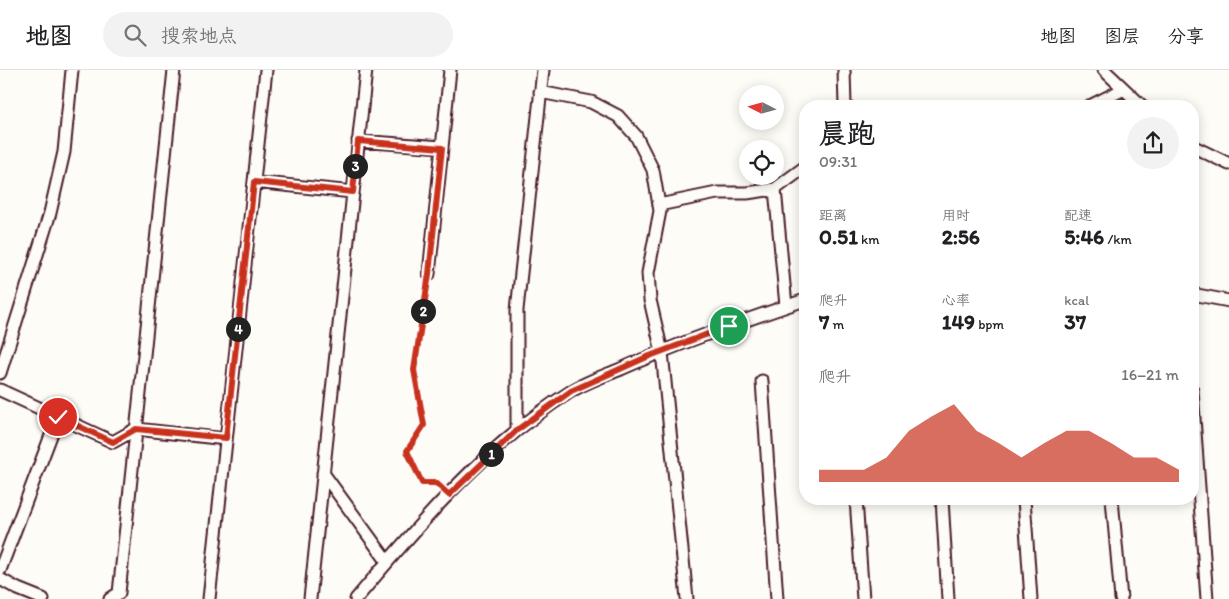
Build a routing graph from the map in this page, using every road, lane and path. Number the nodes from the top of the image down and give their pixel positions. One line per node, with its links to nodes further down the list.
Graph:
1 (72, 70): 29 (lane)
2 (174, 70): 33 (lane)
3 (266, 70): 19 (lane)
4 (366, 70): 14 (lane)
5 (450, 70): 15 (lane)
6 (543, 70): 10 (lane)
7 (844, 70): 11 (lane)
8 (1104, 70): 9 (lane)
9 (1124, 89): 12 (lane); 13 (lane)
10 (540, 92): 22 (lane); 34 (lane)
11 (845, 100)
12 (1102, 100)
13 (1136, 100)
14 (358, 141): 15 (lane); 21 (lane)
15 (442, 148): 23 (lane)
16 (1199, 149): 17 (lane)
17 (1229, 164)
18 (799, 171): 20 (lane)
19 (254, 182): 21 (lane); 35 (lane)
20 (775, 189): 22 (lane); 27 (lane)
21 (353, 192): 36 (lane)
22 (659, 205): 28 (lane)
23 (429, 274): 38 (path)
24 (1199, 295): 25 (lane)
25 (1229, 301)
26 (799, 302): 27 (lane)
27 (786, 306): 28 (lane)
28 (662, 352): 34 (lane); 51 (lane)
29 (0, 373)
30 (762, 380): 52 (lane)
31 (0, 390): 32 (lane)
32 (58, 417): 33 (lane); 44 (lane)
33 (136, 429): 35 (lane); 47 (lane)
34 (517, 430): 38 (lane)
35 (226, 438): 48 (lane)
36 (323, 473): 43 (lane); 49 (lane)
37 (1199, 488): 57 (lane)
38 (449, 495): 43 (lane)
39 (856, 505): 53 (lane)
40 (942, 505): 54 (lane)
41 (1024, 505): 55 (lane)
42 (1113, 505): 56 (lane)
43 (387, 561): 50 (lane)
44 (0, 570)
45 (0, 579): 46 (lane)
46 (43, 599)
47 (110, 599)
48 (208, 599)
49 (310, 599)
50 (356, 599)
51 (687, 599)
52 (777, 599)
53 (863, 599)
54 (948, 599)
55 (1031, 599)
56 (1121, 599)
57 (1207, 599)

